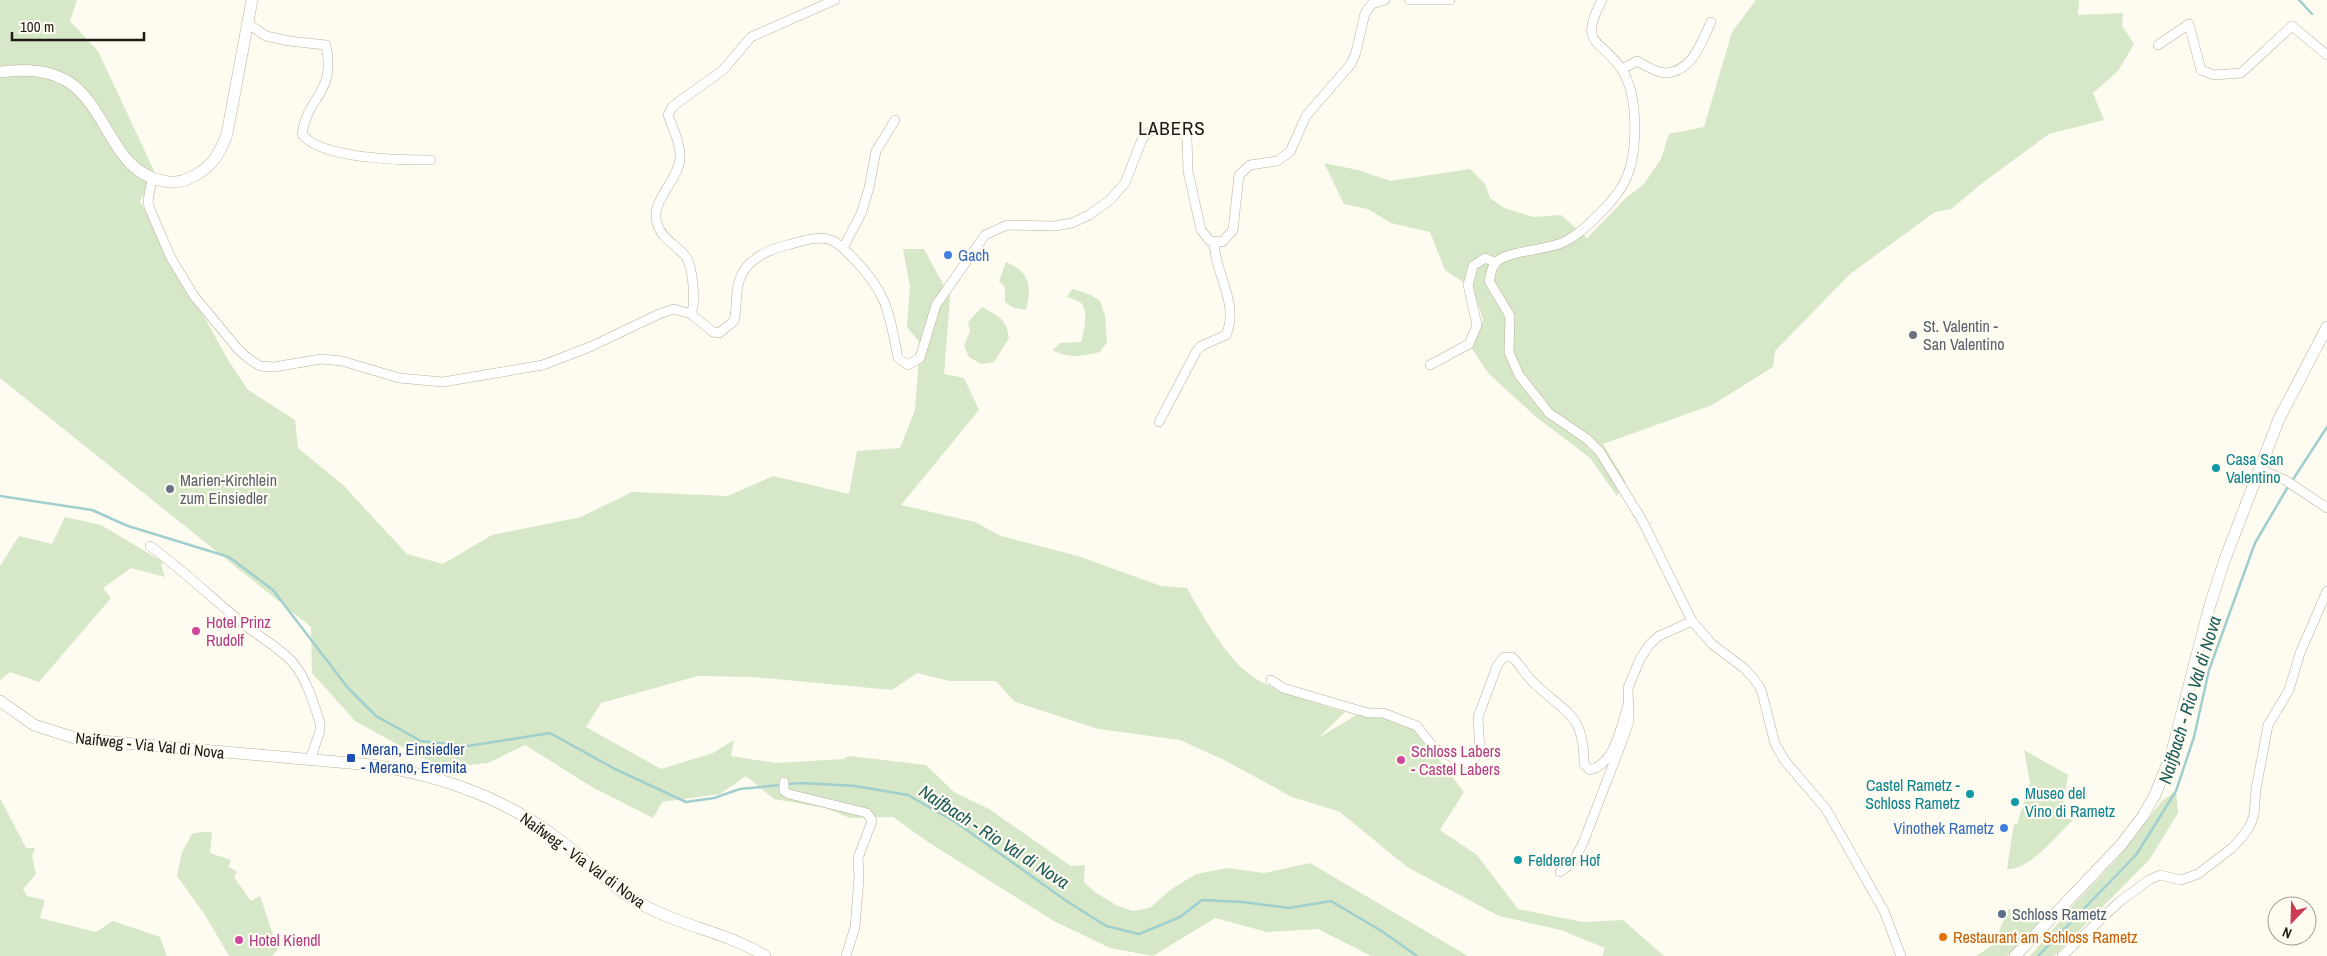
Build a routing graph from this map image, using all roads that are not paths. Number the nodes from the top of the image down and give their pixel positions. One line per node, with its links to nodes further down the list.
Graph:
1 (252, 0): 8 (main road)
2 (835, 0): 19 (street)
3 (1385, 0): 16 (street)
4 (1409, 0): 5 (street)
5 (1450, 0)
6 (1602, 0): 11 (street)
7 (1711, 22): 11 (street)
8 (247, 23): 14 (street); 15 (main road)
9 (2158, 45): 10 (street)
10 (2327, 55)
11 (1622, 69): 18 (street)
12 (0, 72): 15 (main road)
13 (895, 120): 17 (street)
14 (432, 160)
15 (152, 180): 19 (street)
16 (1214, 241): 17 (street); 22 (street)
17 (843, 248): 19 (street)
18 (1496, 263): 21 (street); 27 (street)
19 (691, 314)
20 (2327, 327): 23 (main road)
21 (1430, 365)
22 (1159, 422)
23 (2260, 469): 24 (street); 34 (main road)
24 (2327, 508)
25 (150, 546): 31 (street)
26 (2327, 590): 38 (street)
27 (1692, 621): 30 (street); 37 (street)
28 (1271, 680): 30 (street)
29 (0, 700): 31 (main road, Naifweg - Via Val di Nova)
30 (1628, 702): 33 (street)
31 (310, 760): 35 (main road, Naifweg - Via Val di Nova)
32 (783, 785): 36 (street)
33 (1560, 872)
34 (2016, 955)
35 (765, 956)
36 (846, 956)
37 (1901, 956)
38 (2062, 956)

